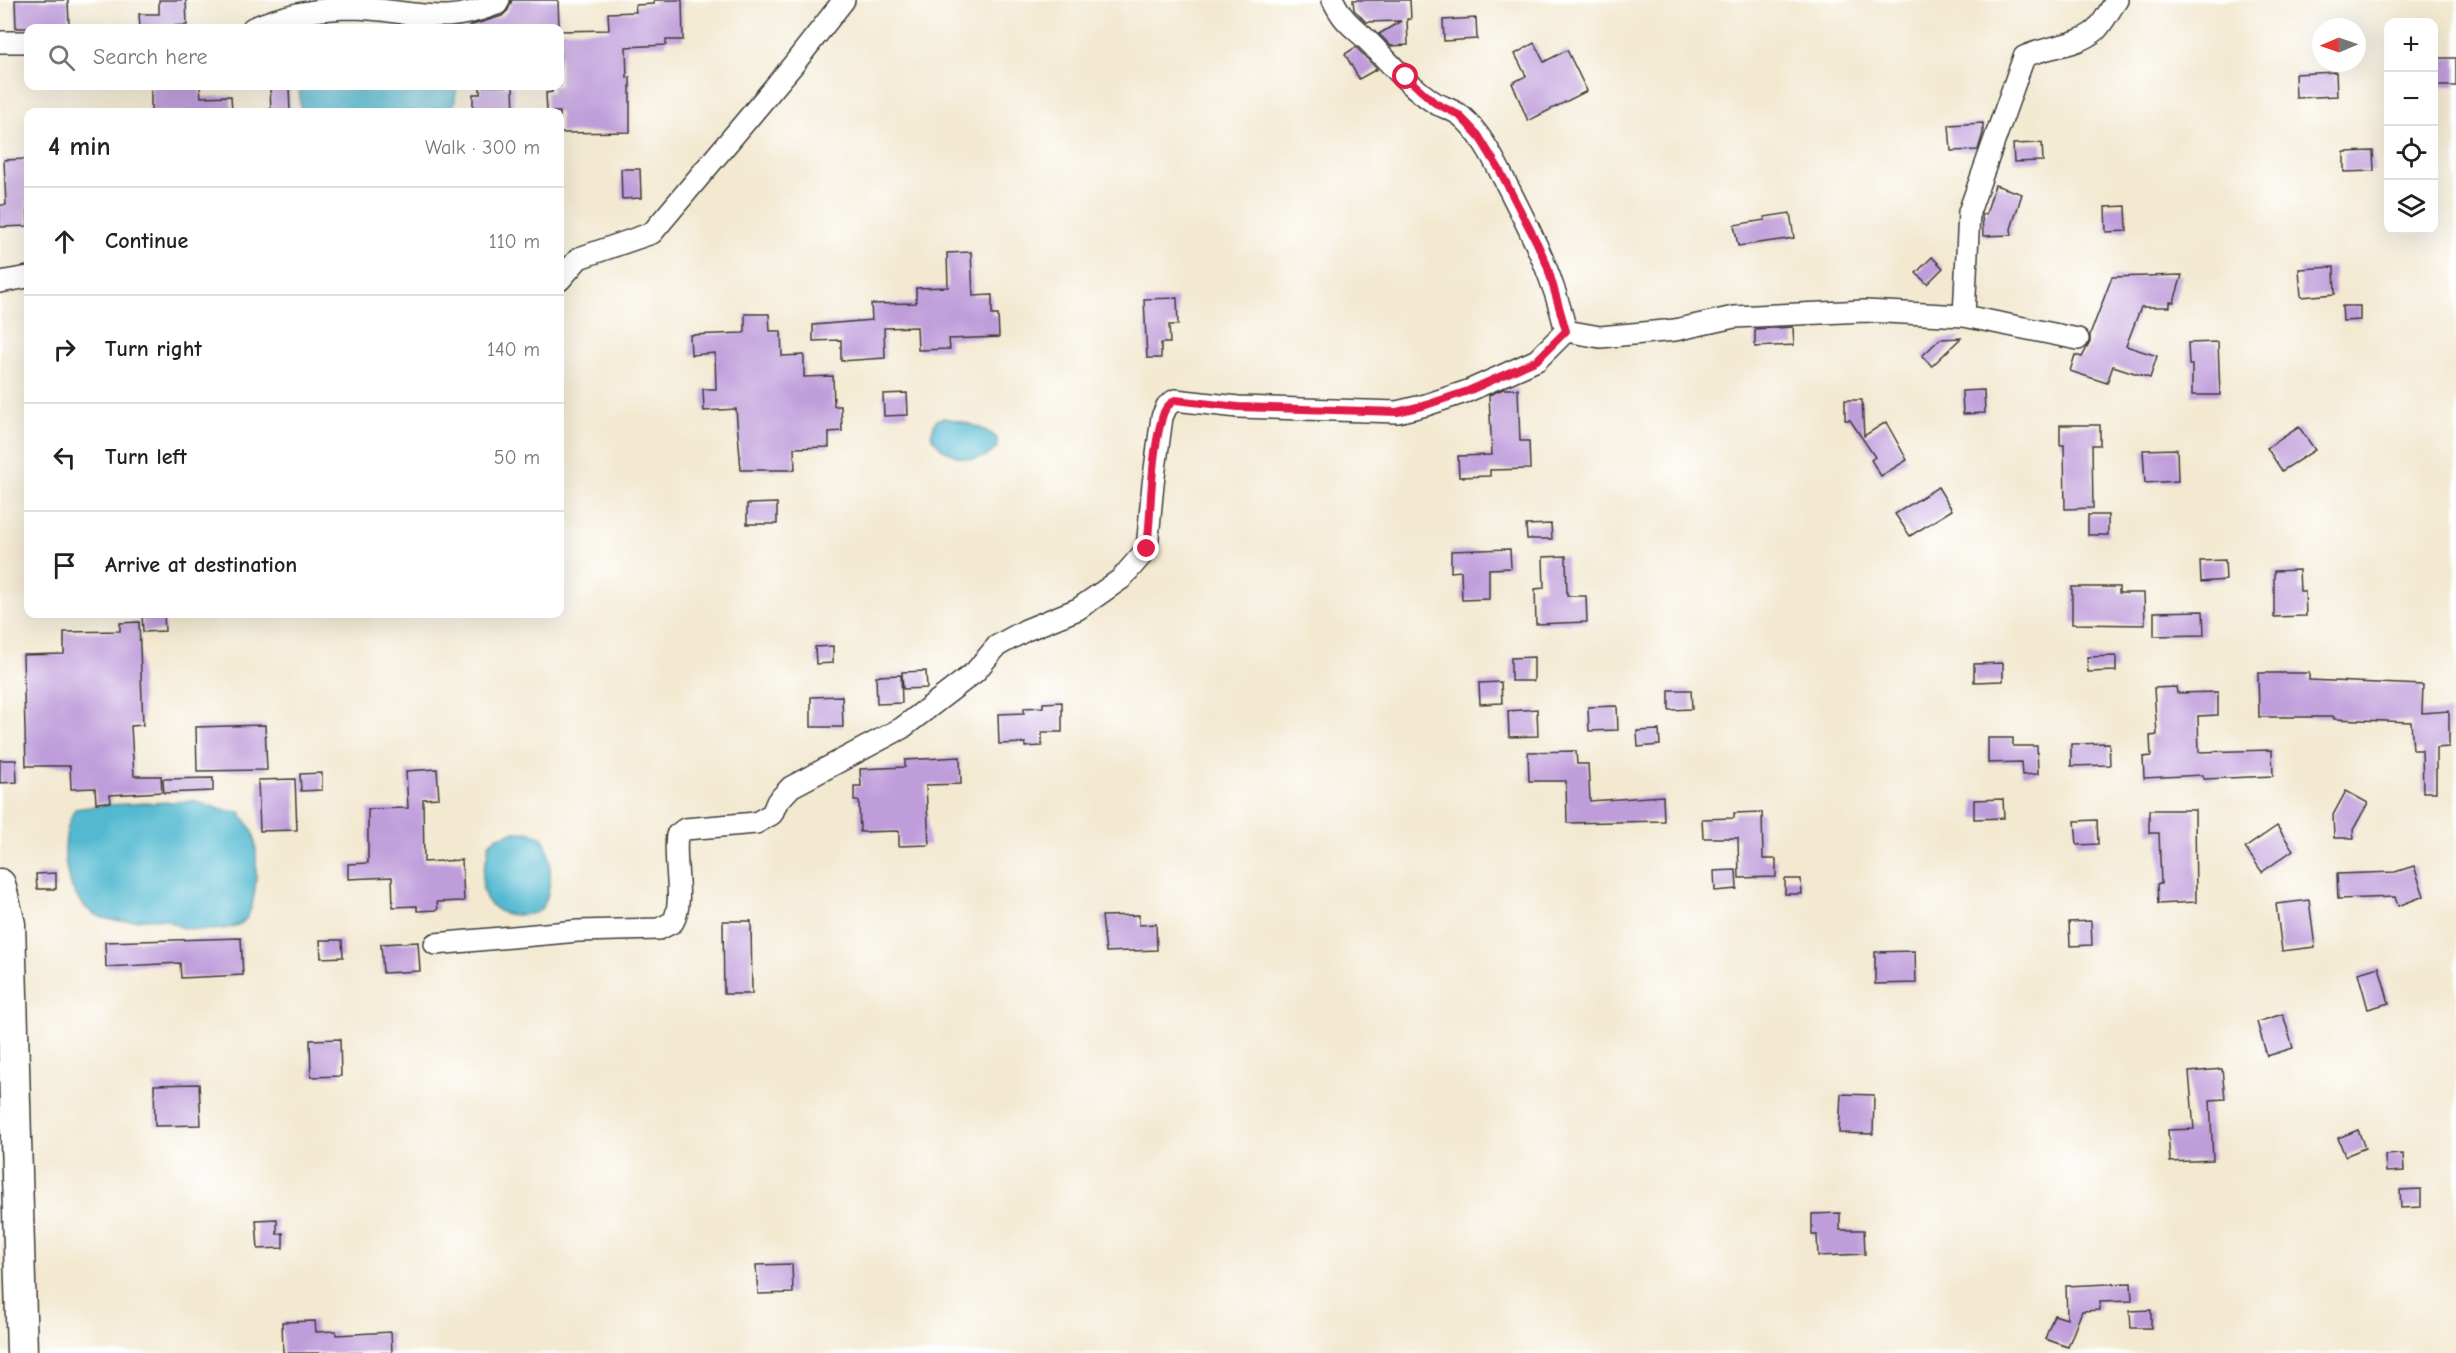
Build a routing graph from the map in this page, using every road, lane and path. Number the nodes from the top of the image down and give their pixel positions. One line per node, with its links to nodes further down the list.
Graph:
1 (499, 0): 5 (street)
2 (844, 0): 8 (street)
3 (1333, 0): 12 (street)
4 (2117, 0): 11 (street)
5 (264, 24)
6 (0, 42): 7 (street)
7 (24, 42)
8 (564, 275)
9 (24, 278): 10 (street)
10 (0, 282)
11 (1964, 316): 12 (street); 13 (street)
12 (1566, 331): 15 (street)
13 (2078, 339)
14 (0, 884): 16 (street)
15 (435, 944)
16 (8, 1151): 17 (street)
17 (22, 1353)

